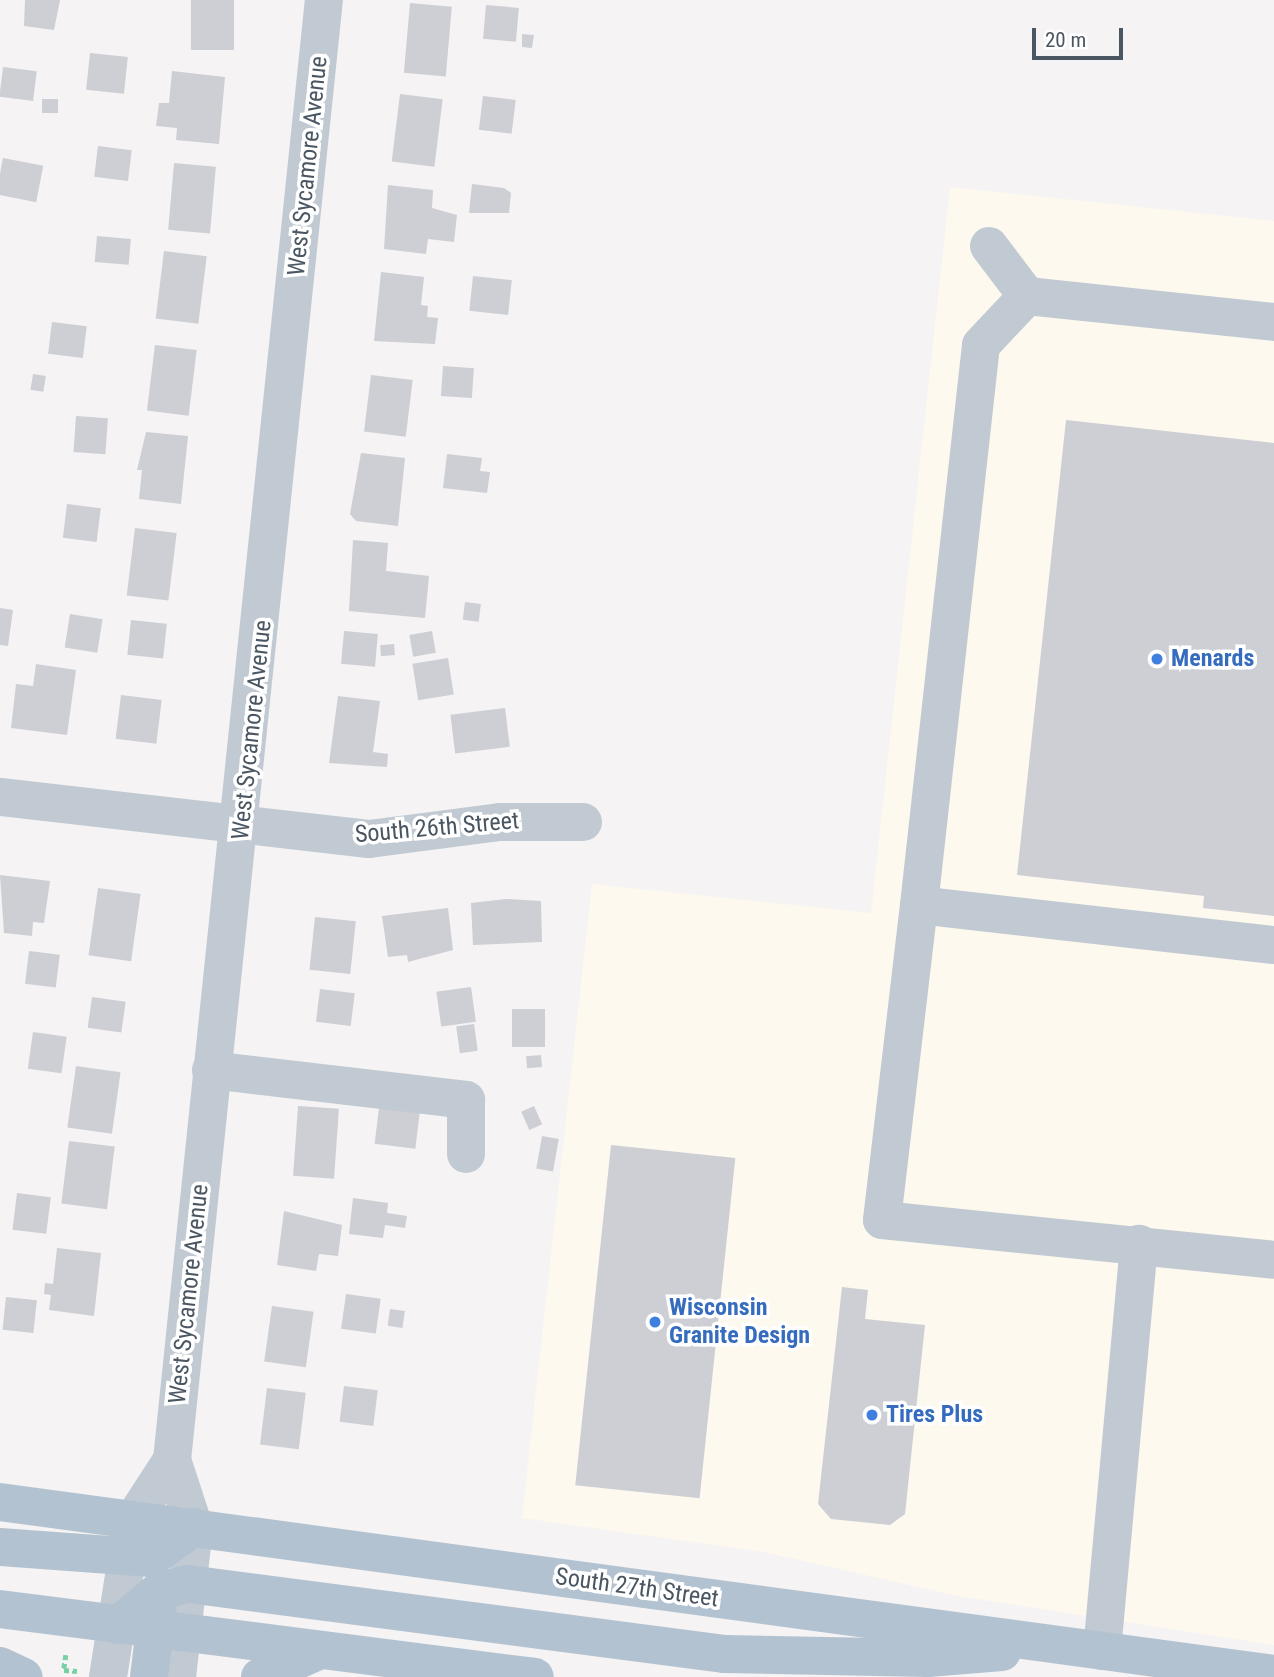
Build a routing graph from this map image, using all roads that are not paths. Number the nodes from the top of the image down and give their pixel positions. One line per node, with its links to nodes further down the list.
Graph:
1 (324, 0): 7 (street, West Sycamore Avenue)
2 (989, 246): 3 (street)
3 (1027, 296): 4 (street); 8 (street)
4 (1274, 322)
5 (0, 797): 7 (street, South 26th Street)
6 (583, 822): 7 (street, South 26th Street)
7 (243, 827): 10 (street, West Sycamore Avenue)
8 (919, 905): 9 (street); 12 (street)
9 (1274, 945)
10 (211, 1070): 11 (street); 14 (street, West Sycamore Avenue)
11 (466, 1154)
12 (1139, 1244): 13 (street); 24 (street)
13 (1274, 1260)
14 (172, 1460): 16 (street, West Sycamore Avenue); 17 (street, West Sycamore Avenue)
15 (0, 1502): 16 (main road, South 27th Street)
16 (133, 1520): 17 (main road, South 27th Street); 19 (street)
17 (194, 1527): 19 (street); 24 (main road, South 27th Street)
18 (0, 1547): 19 (main road)
19 (156, 1573): 21 (street); 22 (street); 24 (main road)
20 (0, 1609): 21 (main road)
21 (118, 1625): 22 (main road); 27 (street)
22 (169, 1630): 23 (main road); 29 (main road); 30 (street)
23 (325, 1649): 31 (main road); 32 (main road)
24 (1086, 1649): 26 (main road, South 27th Street)
25 (0, 1666): 28 (main road)
26 (1274, 1674)
27 (95, 1675)
28 (24, 1677)
29 (149, 1677)
30 (177, 1677)
31 (260, 1677)
32 (535, 1677)

